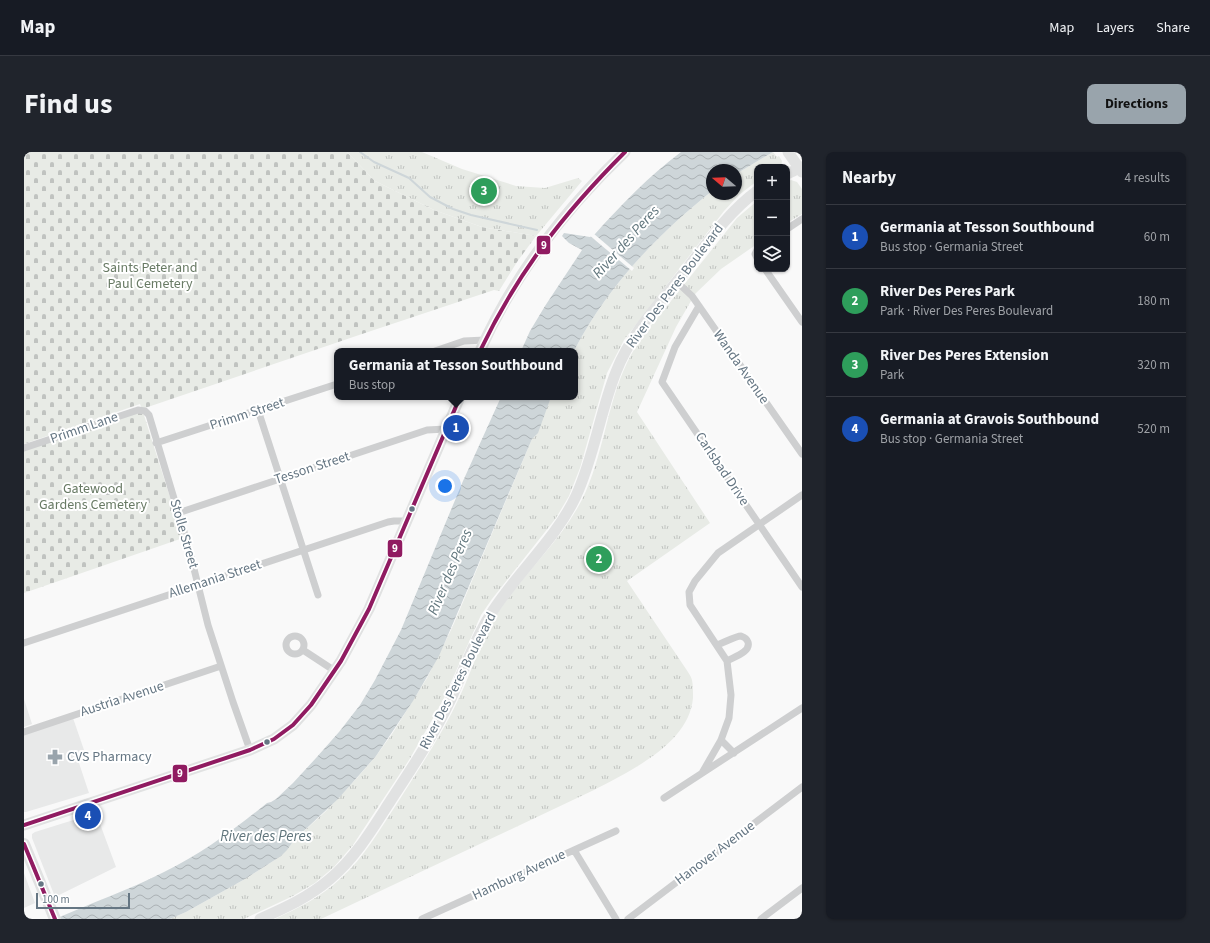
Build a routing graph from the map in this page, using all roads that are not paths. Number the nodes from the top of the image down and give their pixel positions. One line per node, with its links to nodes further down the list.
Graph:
1 (626, 152): 12 (main road)
2 (788, 152): 3 (main road)
3 (801, 169): 4 (main road)
4 (790, 173)
5 (754, 194): 9 (main road, River Des Peres Boulevard)
6 (802, 219): 7 (street)
7 (790, 227)
8 (767, 272): 11 (street)
9 (677, 282): 10 (street, Wanda Avenue); 52 (main road, River Des Peres Boulevard)
10 (699, 306): 22 (street, Wanda Avenue); 27 (street, Carlsbad Drive)
11 (802, 322)
12 (484, 340): 13 (street); 14 (main road)
13 (444, 348)
14 (481, 348)
15 (334, 385): 17 (street, Primm Street)
16 (459, 400): 19 (main road)
17 (258, 410): 20 (street, Primm Street); 23 (street)
18 (144, 411): 20 (street, Stolle Street); 21 (street, Primm Lane)
19 (446, 429): 23 (street, Tesson Street); 26 (main road)
20 (156, 443): 25 (street, Stolle Street)
21 (24, 448)
22 (802, 454)
23 (280, 478): 25 (street, Tesson Street); 28 (street)
24 (802, 496): 27 (street)
25 (178, 513): 29 (street, Stolle Street)
26 (407, 521): 28 (street, Allemania Street); 37 (main road)
27 (760, 525): 30 (street, Carlsbad Drive); 33 (street)
28 (303, 551): 29 (street, Allemania Street); 31 (street)
29 (197, 585): 32 (street, Allemania Street); 36 (street, Stolle Street)
30 (802, 587)
31 (318, 595)
32 (24, 643)
33 (717, 645): 35 (street); 35 (street)
34 (303, 650): 37 (street)
35 (727, 661): 40 (street)
36 (221, 666): 39 (street, Austria Avenue); 41 (street, Stolle Street)
37 (335, 671): 41 (main road)
38 (802, 708): 42 (street)
39 (24, 732)
40 (722, 740): 42 (street); 43 (street)
41 (250, 750): 46 (main road)
42 (734, 753): 43 (street)
43 (702, 773): 45 (street)
44 (802, 787): 55 (street, Hanover Avenue)
45 (664, 798)
46 (24, 825)
47 (616, 831): 49 (street, Hamburg Avenue)
48 (24, 844): 51 (main road)
49 (574, 850): 53 (street, Hamburg Avenue); 54 (street)
50 (802, 888): 56 (street)
51 (53, 915)
52 (260, 919)
53 (422, 919)
54 (616, 919)
55 (628, 919)
56 (761, 919)

